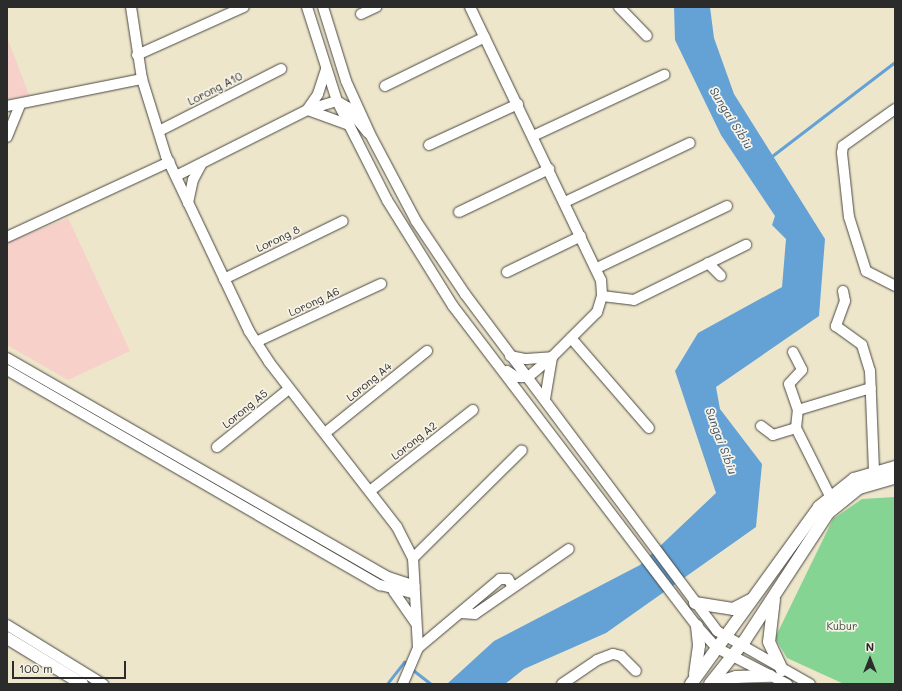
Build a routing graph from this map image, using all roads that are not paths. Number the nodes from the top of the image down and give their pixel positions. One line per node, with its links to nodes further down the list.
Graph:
1 (130, 7): 11 (street)
2 (244, 7): 11 (street)
3 (307, 7): 13 (street)
4 (323, 7): 25 (street)
5 (376, 7): 8 (street)
6 (619, 7): 9 (street)
7 (474, 8): 10 (street)
8 (361, 14)
9 (647, 36)
10 (485, 37): 16 (street); 19 (street)
11 (137, 54): 15 (street)
12 (281, 69): 24 (street, Lorong A10)
13 (326, 69): 17 (street); 22 (street)
14 (664, 75): 26 (street)
15 (142, 79): 18 (street); 24 (street)
16 (385, 86)
17 (337, 101): 22 (street); 23 (street); 25 (street)
18 (20, 104): 20 (street); 27 (street)
19 (518, 104): 26 (street); 29 (street)
20 (7, 106)
21 (895, 109): 48 (street)
22 (307, 110): 23 (street); 31 (street)
23 (349, 125): 58 (street)
24 (159, 131): 30 (street)
25 (370, 134): 55 (street)
26 (533, 136): 32 (street)
27 (7, 137)
28 (690, 143): 34 (street)
29 (429, 145)
30 (169, 162): 33 (street); 40 (street)
31 (202, 163): 33 (street); 35 (street)
32 (549, 169): 34 (street); 37 (street)
33 (176, 176): 35 (street)
34 (565, 202): 39 (street)
35 (188, 203): 46 (street)
36 (727, 206): 43 (street)
37 (459, 212)
38 (342, 221): 46 (street, Lorong 8)
39 (581, 236): 43 (street); 44 (street)
40 (7, 237)
41 (746, 245): 42 (street)
42 (708, 263): 45 (street); 50 (street)
43 (597, 268): 50 (street)
44 (507, 272)
45 (721, 276)
46 (224, 278): 52 (street)
47 (381, 284): 52 (street, Lorong A6)
48 (895, 286)
49 (843, 291): 61 (street)
50 (602, 296): 51 (street)
51 (571, 338): 56 (street); 67 (street)
52 (256, 342): 62 (street)
53 (427, 351): 69 (street, Lorong A4)
54 (793, 352): 65 (street)
55 (510, 356): 56 (street); 60 (street)
56 (552, 357): 60 (street); 63 (street)
57 (7, 358): 80 (street)
58 (500, 365): 60 (street); 92 (street)
59 (7, 370): 83 (street)
60 (528, 377): 63 (street)
61 (871, 388): 65 (street); 73 (street)
62 (289, 389): 69 (street); 70 (street, Lorong A5)
63 (544, 399): 87 (street)
64 (473, 410): 75 (street, Lorong A2)
65 (798, 410): 68 (street)
66 (761, 426): 68 (street)
67 (649, 428)
68 (796, 428): 76 (street)
69 (325, 433): 75 (street)
70 (217, 448)
71 (522, 450): 78 (street)
72 (895, 467): 73 (main road)
73 (874, 471): 76 (main road)
74 (895, 478): 84 (main road)
75 (370, 491): 78 (street)
76 (830, 496): 86 (main road)
77 (569, 549): 81 (street)
78 (413, 558): 79 (street)
79 (414, 574): 80 (street); 82 (street)
80 (388, 577): 82 (street)
81 (513, 587): 85 (street); 88 (street)
82 (415, 590): 83 (street); 90 (street)
83 (394, 592): 90 (street)
84 (775, 594): 95 (main road); 98 (main road)
85 (476, 598): 88 (street); 89 (street)
86 (754, 599): 87 (main road); 94 (main road)
87 (695, 603): 94 (street)
88 (484, 608): 89 (street)
89 (461, 613): 96 (street)
90 (416, 623): 96 (street)
91 (7, 625): 103 (street)
92 (696, 626): 94 (street); 101 (main road)
93 (7, 638): 102 (main road)
94 (721, 643): 95 (street); 97 (street); 101 (main road)
95 (740, 647): 97 (main road); 98 (street)
96 (418, 648): 104 (street)
97 (732, 657): 100 (street); 106 (main road)
98 (782, 670): 108 (street)
99 (636, 671): 105 (street)
100 (770, 676): 106 (main road); 107 (street)
101 (692, 683)
102 (82, 684)
103 (103, 684)
104 (403, 684)
105 (562, 684)
106 (711, 684)
107 (787, 684)
108 (810, 684)

